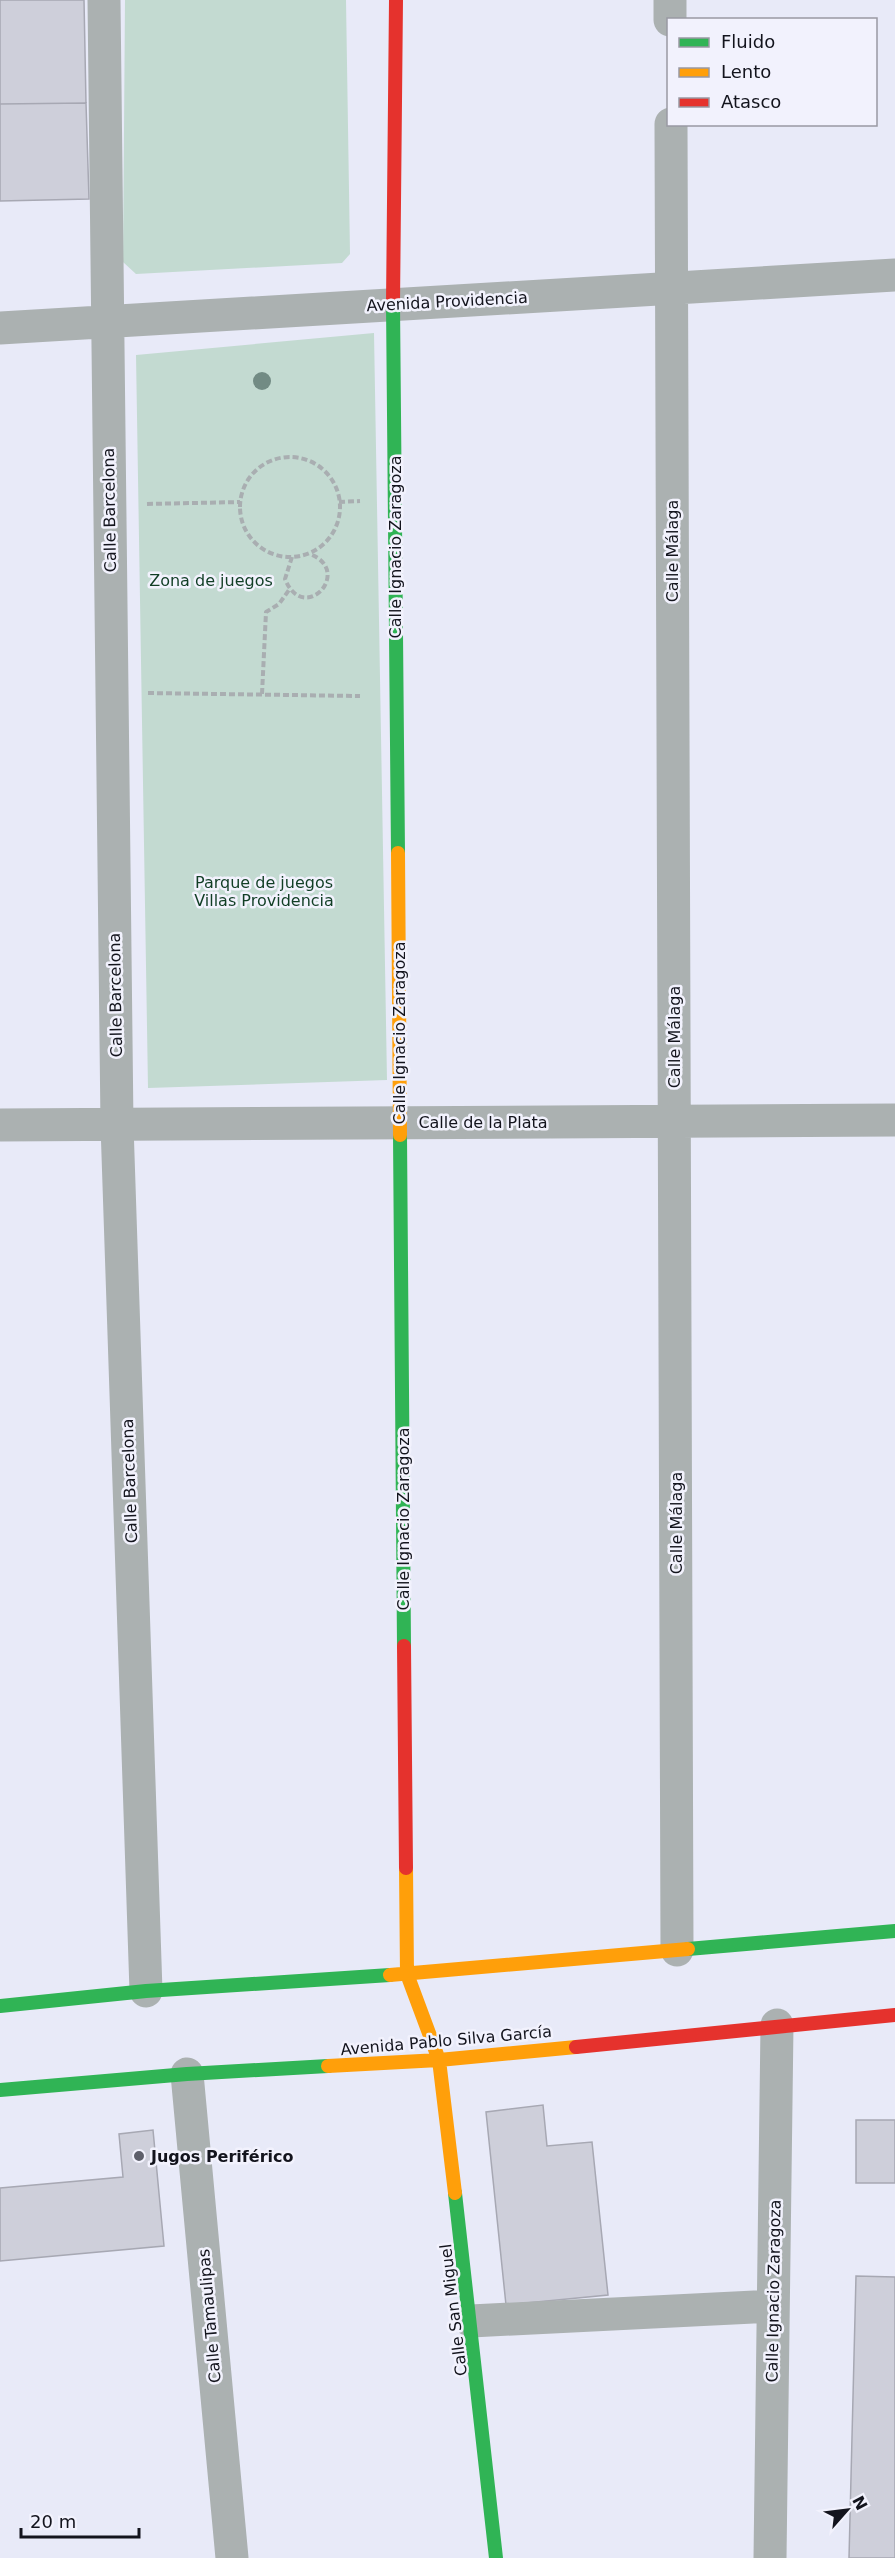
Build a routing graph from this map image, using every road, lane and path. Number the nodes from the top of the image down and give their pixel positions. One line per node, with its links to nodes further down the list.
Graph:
1 (104, 0): 9 (street, Calle Barcelona)
2 (396, 0): 8 (street, Calle Ignacio Zaragoza)
3 (670, 0): 4 (street)
4 (670, 18)
5 (670, 126): 7 (street, Calle Málaga)
6 (895, 275): 7 (street, Avenida Providencia)
7 (671, 288): 8 (street, Avenida Providencia); 22 (street, Calle Málaga)
8 (393, 305): 9 (street, Avenida Providencia); 23 (street, Calle Ignacio Zaragoza)
9 (106, 322): 10 (street, Avenida Providencia); 25 (street, Calle Barcelona)
10 (0, 328)
11 (362, 501): 13 (path)
12 (240, 502): 13 (path); 14 (path); 16 (path)
13 (339, 502): 15 (path)
14 (136, 504)
15 (309, 553): 16 (path); 17 (path)
16 (292, 557): 17 (path)
17 (289, 590): 19 (path)
18 (141, 693): 19 (path)
19 (262, 694): 20 (path)
20 (364, 696)
21 (895, 1120): 22 (street, Calle de la Plata)
22 (674, 1122): 23 (street, Calle de la Plata); 27 (street, Calle Málaga)
23 (400, 1123): 25 (street, Calle de la Plata); 28 (street, Calle Ignacio Zaragoza)
24 (0, 1125): 25 (street, Calle de la Plata)
25 (117, 1125): 29 (street, Calle Barcelona)
26 (895, 1931): 27 (street)
27 (677, 1950): 28 (street)
28 (406, 1974): 29 (street); 33 (street, Calle Ignacio Zaragoza)
29 (146, 1990): 30 (street)
30 (0, 2006)
31 (895, 2015): 32 (street, Avenida Pablo Silva García)
32 (777, 2025): 33 (street, Avenida Pablo Silva García); 36 (street, Calle Ignacio Zaragoza)
33 (439, 2060): 34 (street, Avenida Pablo Silva García); 37 (street, Calle San Miguel)
34 (187, 2074): 35 (street, Avenida Pablo Silva García); 38 (street, Calle Tamaulipas)
35 (0, 2090)
36 (773, 2306): 37 (street); 40 (street, Calle Ignacio Zaragoza)
37 (471, 2321): 39 (street, Calle San Miguel)
38 (232, 2558)
39 (496, 2558)
40 (770, 2558)

